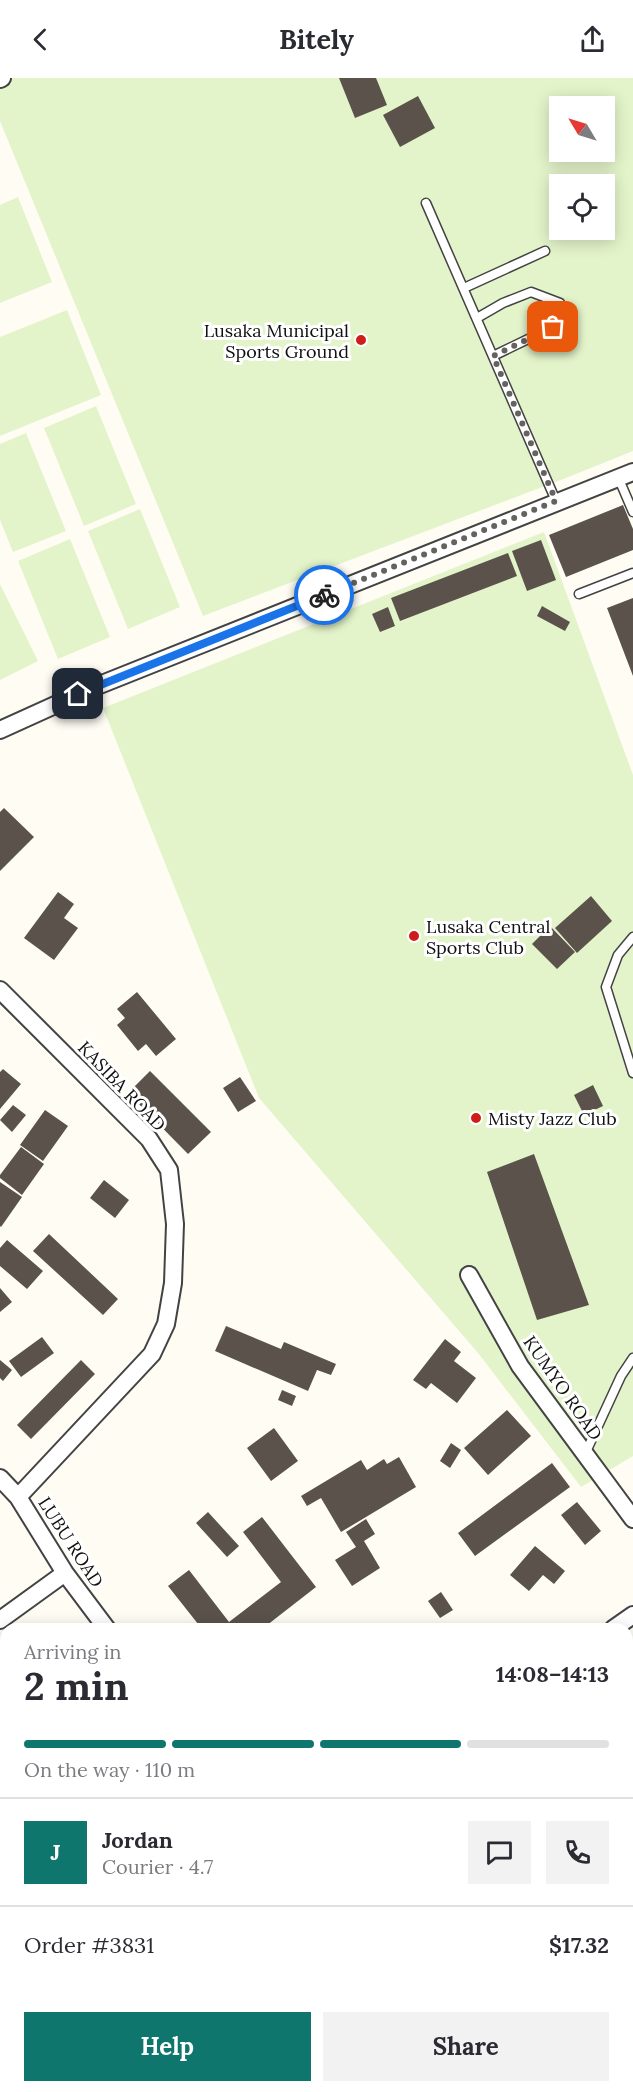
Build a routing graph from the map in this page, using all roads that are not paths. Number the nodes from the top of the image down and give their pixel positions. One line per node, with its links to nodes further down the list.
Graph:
1 (426, 203): 3 (lane)
2 (545, 251): 3 (lane)
3 (464, 288): 4 (lane)
4 (477, 318): 5 (lane); 5 (lane)
5 (493, 356): 7 (lane)
6 (626, 474): 7 (street); 8 (lane)
7 (556, 501): 11 (street)
8 (633, 512)
9 (633, 573): 10 (lane)
10 (579, 594)
11 (0, 730)
12 (633, 937): 14 (lane)
13 (0, 990): 19 (street, KASIBA ROAD)
14 (633, 1073)
15 (469, 1275): 17 (street, KUMYO ROAD)
16 (633, 1358): 17 (lane)
17 (585, 1454): 20 (street, KUMYO ROAD)
18 (0, 1478): 19 (street, LUBU ROAD)
19 (18, 1497): 21 (street, LUBU ROAD)
20 (633, 1519)
21 (65, 1573): 22 (street); 23 (street, LUBU ROAD)
22 (0, 1620)
23 (102, 1623)

